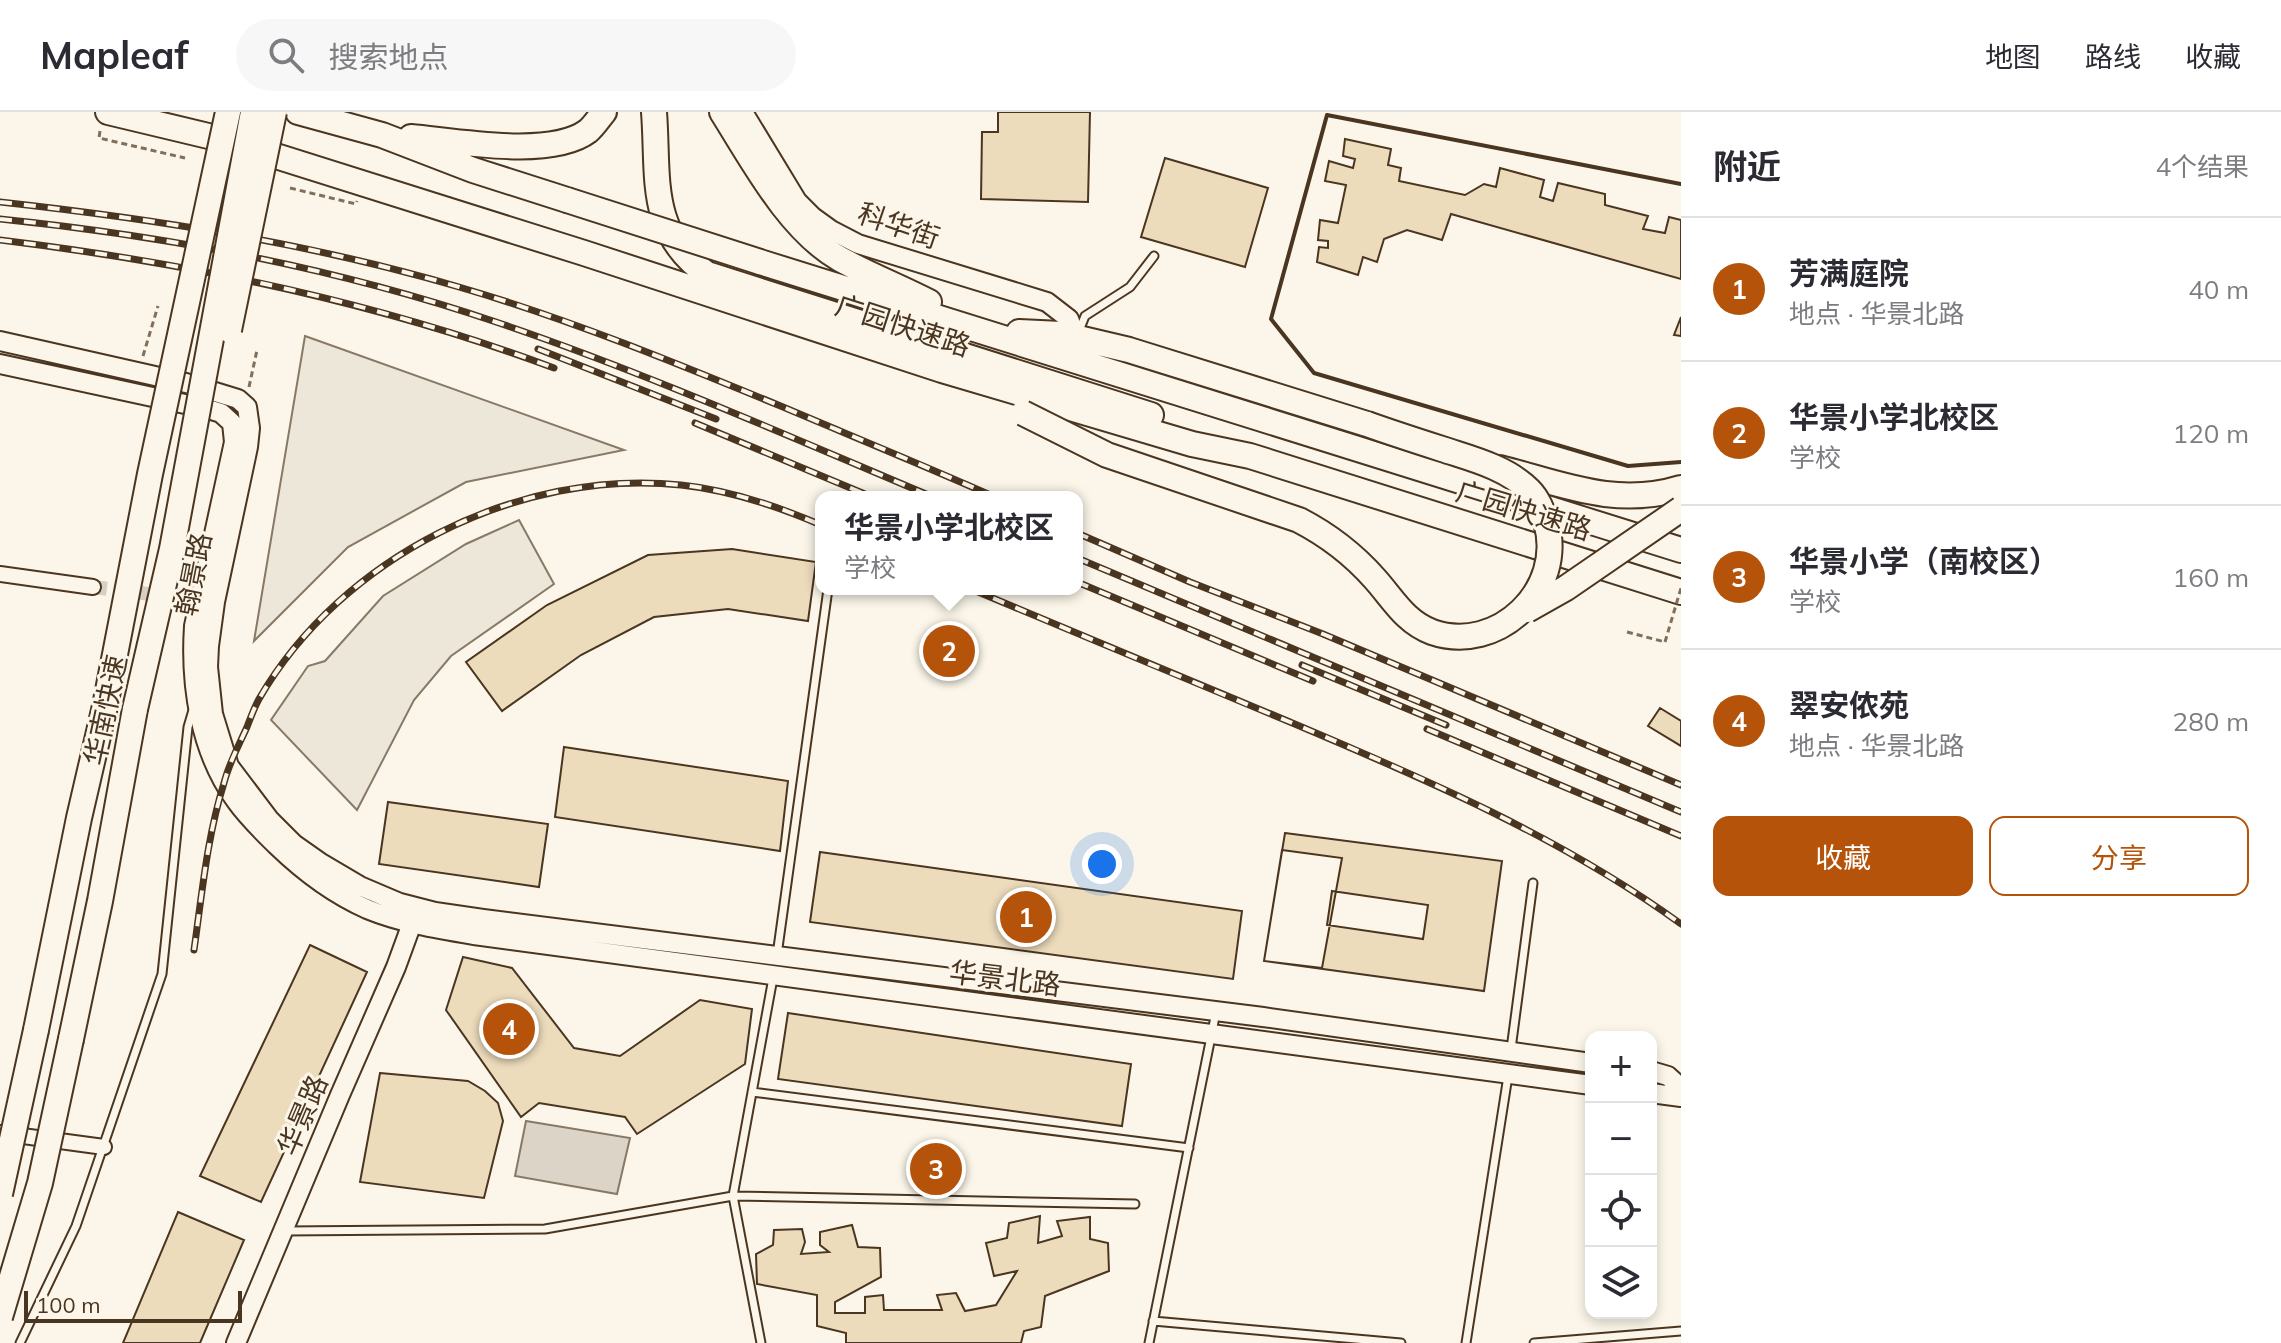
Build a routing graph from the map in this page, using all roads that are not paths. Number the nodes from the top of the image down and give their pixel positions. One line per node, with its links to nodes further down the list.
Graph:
1 (108, 112): 16 (highway, 广园快速路)
2 (253, 112): 21 (highway, 华南快速, bridge)
3 (274, 112): 21 (highway, bridge)
4 (604, 112): 10 (highway)
5 (654, 112): 17 (highway)
6 (722, 112): 12 (highway)
7 (743, 112): 13 (street, 科华街)
8 (310, 113): 10 (highway, 广园快速路)
9 (225, 120): 50 (highway, 华南快速, bridge)
10 (382, 135): 12 (highway, 广园快速路, bridge)
11 (1154, 256): 13 (lane)
12 (989, 332): 13 (highway); 22 (highway, 广园快速路)
13 (1076, 337): 18 (highway, bridge)
14 (0, 341): 28 (street, 翰景路)
15 (0, 364): 28 (street, 翰景路)
16 (942, 370): 17 (highway, 广园快速路); 30 (highway, bridge)
17 (1250, 456): 24 (highway, 广园快速路)
18 (1493, 466): 19 (highway, bridge); 30 (highway, bridge)
19 (1681, 488)
20 (1681, 509): 30 (highway, bridge)
21 (172, 549): 54 (highway, 华南快速, bridge)
22 (1681, 550)
23 (0, 574): 25 (street)
24 (1631, 575): 26 (highway, 广园快速路); 29 (street)
25 (93, 587)
26 (1681, 590)
27 (827, 595): 34 (lane)
28 (206, 601): 31 (street, 翰景路)
29 (1681, 604)
30 (1514, 617)
31 (205, 700): 33 (street, 翰景路); 48 (lane)
32 (1533, 883): 38 (lane)
33 (415, 916): 34 (street, 华景北路); 35 (street, 华景北路); 53 (street, 华景路)
34 (777, 955): 36 (street, 华景北路)
35 (774, 976): 37 (street, 华景北路); 44 (lane)
36 (1216, 1011): 37 (lane); 38 (street, 华景北路)
37 (1213, 1033): 41 (street, 华景北路); 49 (lane)
38 (1510, 1051): 39 (street, 华景北路)
39 (1585, 1062)
40 (1657, 1073): 43 (street)
41 (1508, 1074): 42 (street, 华景北路); 62 (lane)
42 (1585, 1084)
43 (1681, 1088)
44 (752, 1092): 49 (lane); 51 (lane)
45 (1657, 1094): 46 (street)
46 (1681, 1097)
47 (0, 1133): 48 (street)
48 (104, 1147): 57 (lane)
49 (1189, 1148): 55 (lane)
50 (0, 1194)
51 (733, 1196): 52 (lane); 53 (lane); 59 (lane)
52 (1135, 1204)
53 (284, 1231): 58 (street, 华景路)
54 (0, 1317)
55 (1153, 1321): 60 (lane); 61 (lane)
56 (1681, 1331): 63 (lane)
57 (20, 1343)
58 (236, 1343)
59 (761, 1343)
60 (1149, 1343)
61 (1401, 1343)
62 (1466, 1343)
63 (1534, 1343)

